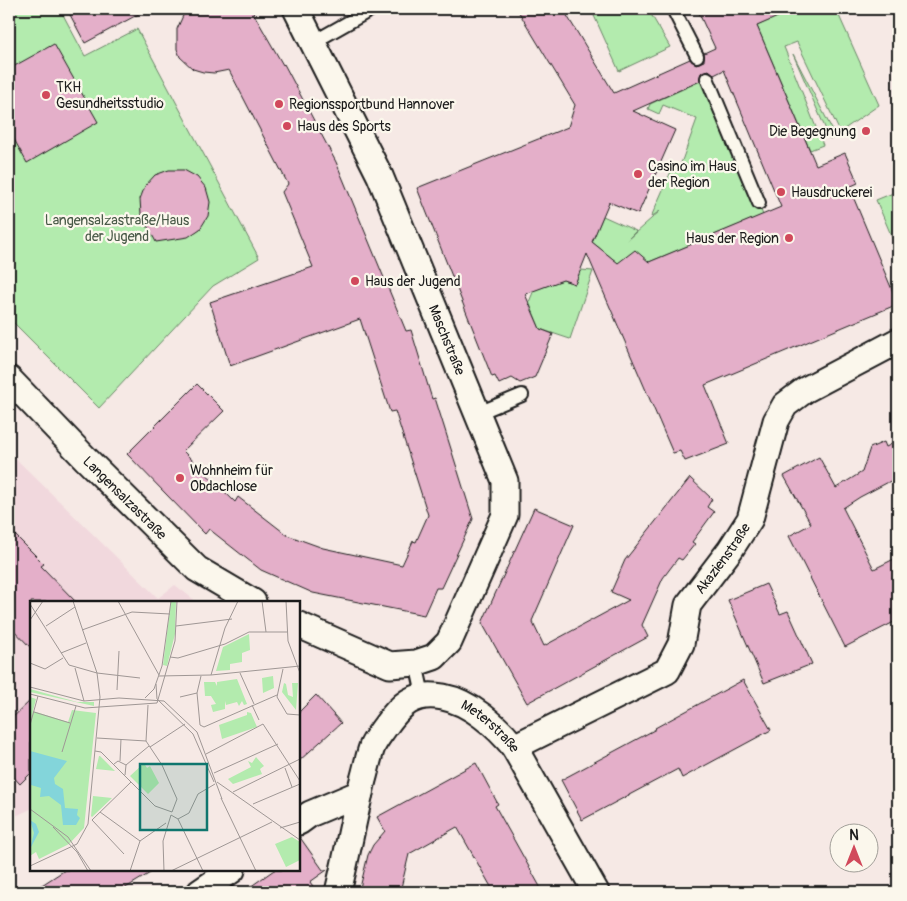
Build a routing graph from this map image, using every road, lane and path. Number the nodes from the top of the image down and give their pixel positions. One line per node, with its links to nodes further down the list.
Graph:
1 (296, 9): 4 (street, Maschstraße)
2 (372, 9): 4 (lane)
3 (673, 9): 5 (lane)
4 (312, 43): 11 (street, Maschstraße)
5 (697, 56)
6 (707, 78): 7 (lane)
7 (759, 203)
8 (898, 340): 16 (street, Akazienstraße)
9 (9, 379): 12 (street, Langensalzastraße)
10 (522, 396): 11 (lane)
11 (476, 414): 14 (street, Maschstraße)
12 (250, 601)
13 (300, 625): 14 (street)
14 (416, 664): 15 (lane)
15 (423, 695): 16 (street, Meterstraße); 17 (street)
16 (514, 747): 22 (street, Meterstraße)
17 (360, 793): 18 (street); 21 (street)
18 (300, 821)
19 (231, 871): 20 (street)
20 (200, 892)
21 (338, 892)
22 (596, 892)

